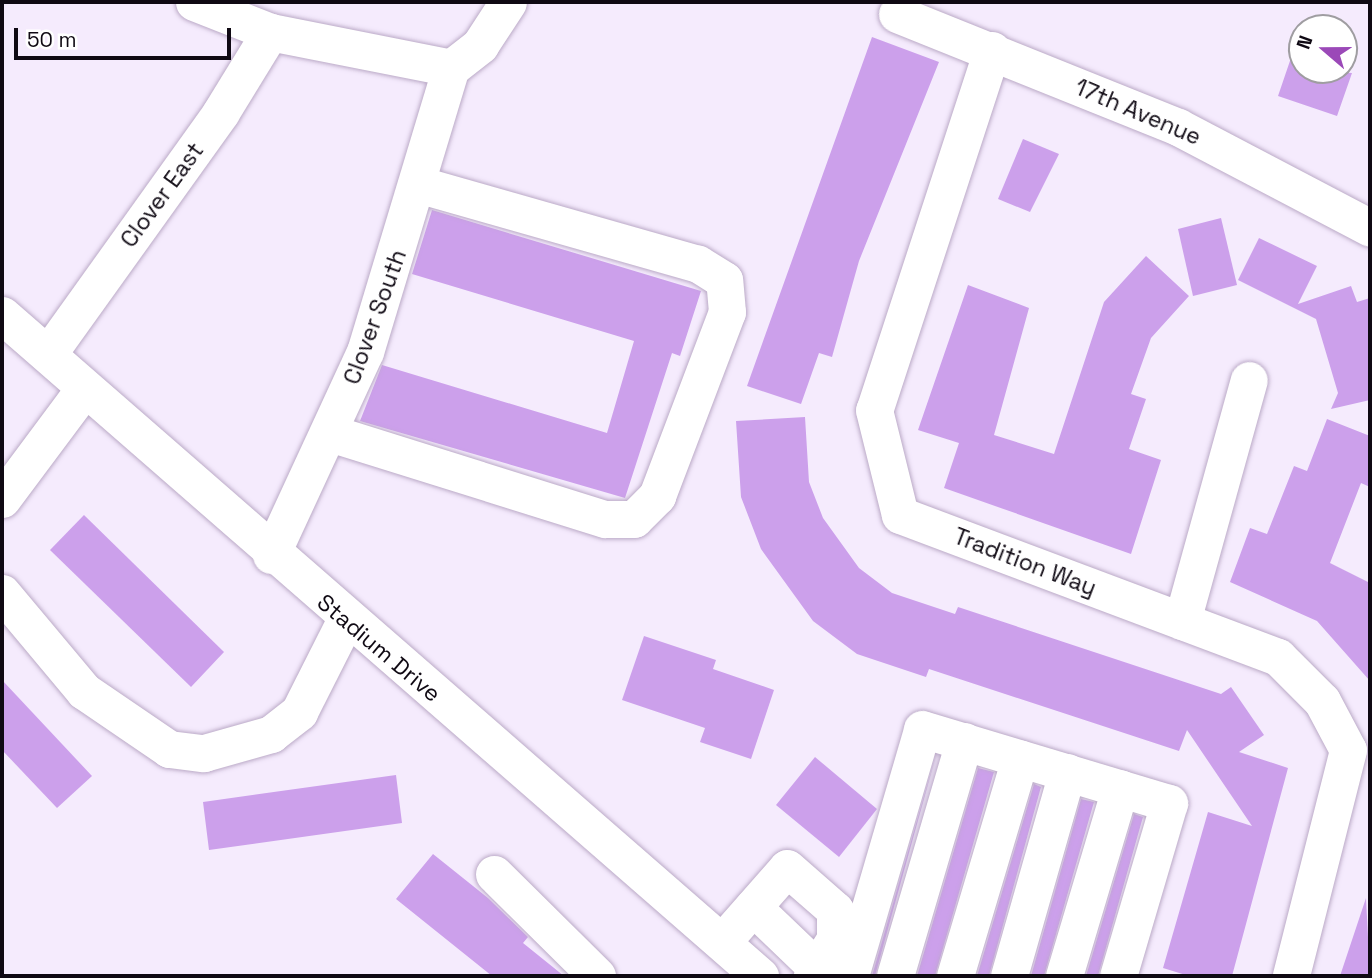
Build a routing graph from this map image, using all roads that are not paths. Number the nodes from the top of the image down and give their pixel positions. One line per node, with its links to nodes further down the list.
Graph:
1 (194, 2): 4 (street)
2 (508, 2): 6 (street)
3 (897, 14): 5 (street, 17th Avenue)
4 (270, 32): 6 (street); 10 (street, Clover East)
5 (992, 51): 8 (street, 17th Avenue); 18 (street, Tradition Way)
6 (451, 68): 7 (street, Clover South)
7 (420, 185): 13 (street, Clover South); 13 (street)
8 (1370, 228)
9 (2, 316): 10 (street, Stadium Drive)
10 (48, 354): 12 (street, Stadium Drive)
11 (1249, 380): 18 (street)
12 (84, 388): 14 (street); 15 (street, Stadium Drive)
13 (330, 433): 15 (street, Clover South)
14 (2, 499)
15 (271, 555): 17 (street, Stadium Drive)
16 (2, 593): 17 (street)
17 (345, 621): 25 (street, Stadium Drive)
18 (1182, 621): 33 (street, Tradition Way)
19 (964, 741): 20 (street); 26 (street); 28 (street)
20 (1020, 758): 21 (street); 29 (street)
21 (1067, 772): 22 (street); 30 (street)
22 (1120, 788): 31 (street); 32 (street)
23 (494, 874): 27 (street)
24 (753, 907): 25 (street); 26 (street); 26 (street)
25 (736, 964)
26 (826, 975)
27 (597, 976)
28 (895, 976)
29 (955, 976)
30 (1009, 976)
31 (1064, 976)
32 (1118, 976)
33 (1291, 976)

